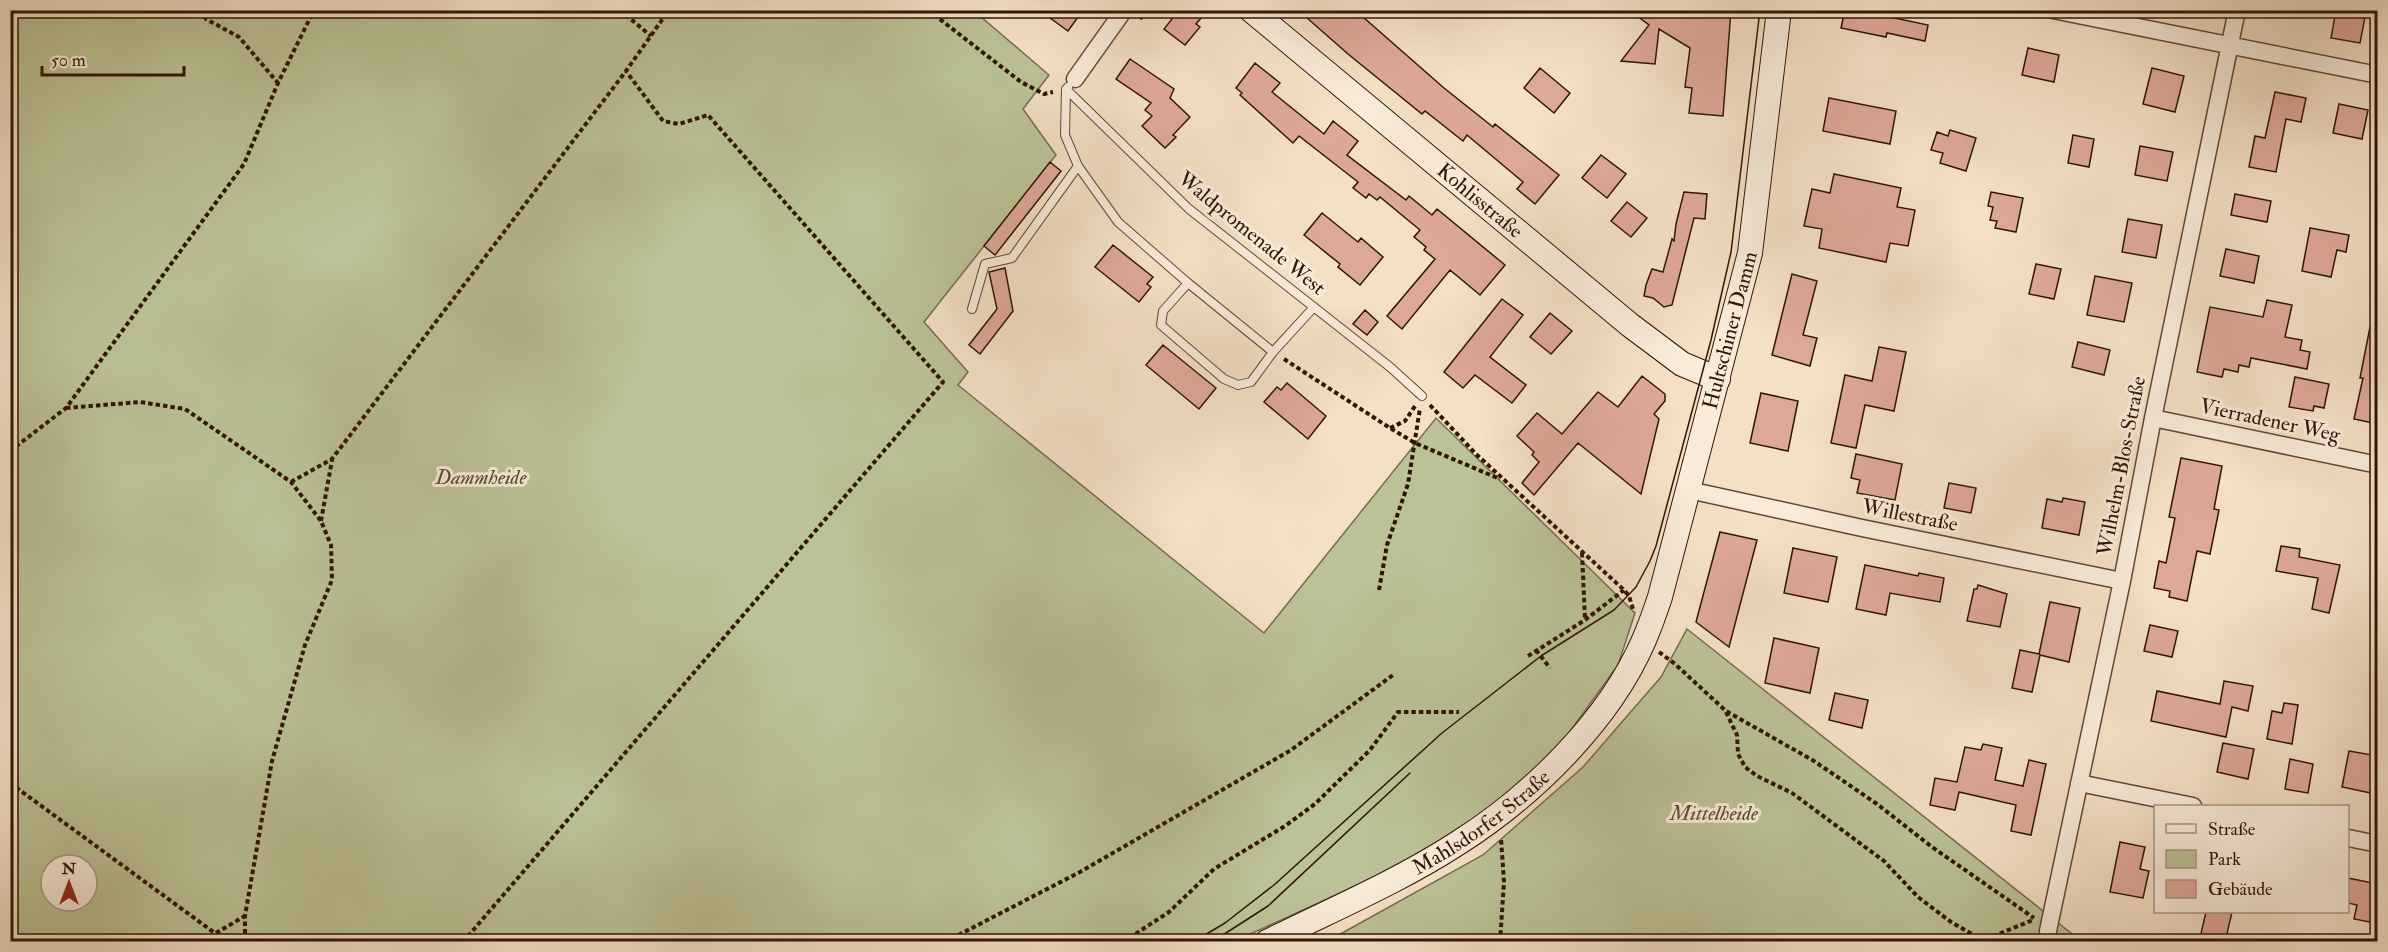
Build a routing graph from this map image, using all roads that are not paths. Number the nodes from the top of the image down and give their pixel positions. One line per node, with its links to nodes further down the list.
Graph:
1 (1124, 10): 8 (street)
2 (1251, 10): 14 (main road, Kohlisstraße)
3 (1779, 10): 14 (main road, Hultschiner Damm)
4 (2053, 10): 6 (street)
5 (2237, 10): 6 (street, Wilhelm-Blos-Straße)
6 (2230, 45): 7 (street); 16 (street, Wilhelm-Blos-Straße)
7 (2378, 75)
8 (1070, 84): 9 (lane); 11 (lane, Waldpromenade West)
9 (1078, 166): 10 (lane); 12 (lane)
10 (1188, 283): 13 (lane); 13 (lane)
11 (1314, 308): 13 (lane); 15 (lane, Waldpromenade West)
12 (972, 309)
13 (1273, 352)
14 (1718, 379): 18 (main road, Hultschiner Damm)
15 (1422, 396)
16 (2153, 418): 17 (street, Vierradener Weg); 19 (street, Wilhelm-Blos-Straße)
17 (2378, 465)
18 (1689, 490): 19 (street, Willestraße); 20 (main road, Hultschiner Damm)
19 (2122, 581): 21 (street, Wilhelm-Blos-Straße)
20 (1644, 641): 26 (main road, Mahlsdorfer Straße)
21 (2079, 783): 22 (street); 25 (street, Wilhelm-Blos-Straße)
22 (2184, 805)
23 (2349, 838): 24 (street)
24 (2378, 844)
25 (2044, 921)
26 (1267, 942)

